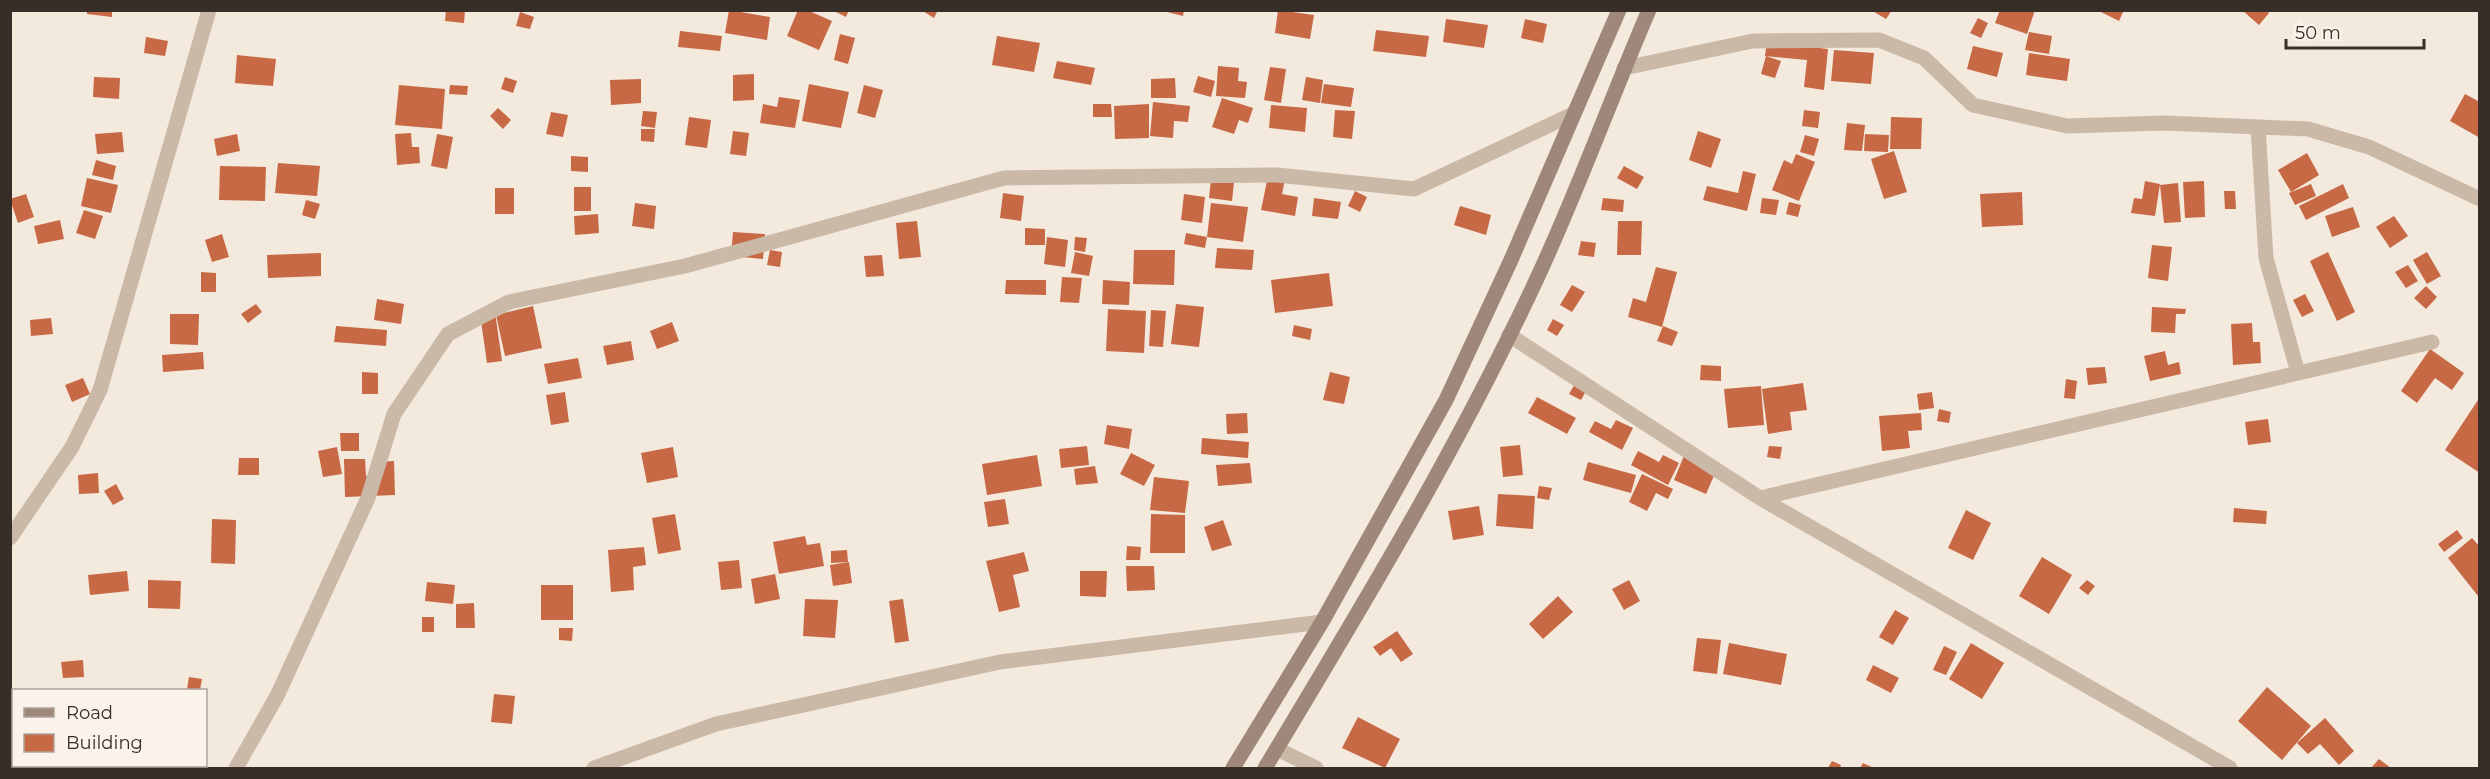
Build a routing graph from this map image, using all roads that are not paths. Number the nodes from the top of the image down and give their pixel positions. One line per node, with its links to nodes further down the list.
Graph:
1 (209, 10): 12 (street)
2 (1619, 10): 5 (main road)
3 (1648, 10): 4 (main road)
4 (1624, 68): 6 (street); 8 (main road)
5 (1574, 114): 13 (main road); 15 (street)
6 (2258, 127): 7 (street); 10 (street)
7 (2480, 199)
8 (1509, 335): 11 (street); 14 (main road)
9 (2432, 342): 10 (street)
10 (2298, 373): 11 (street)
11 (1760, 498): 20 (street)
12 (10, 538)
13 (1322, 622): 16 (street); 17 (main road)
14 (1276, 749): 18 (main road); 19 (street)
15 (236, 768)
16 (594, 768)
17 (1233, 768)
18 (1265, 768)
19 (1316, 768)
20 (2230, 768)

